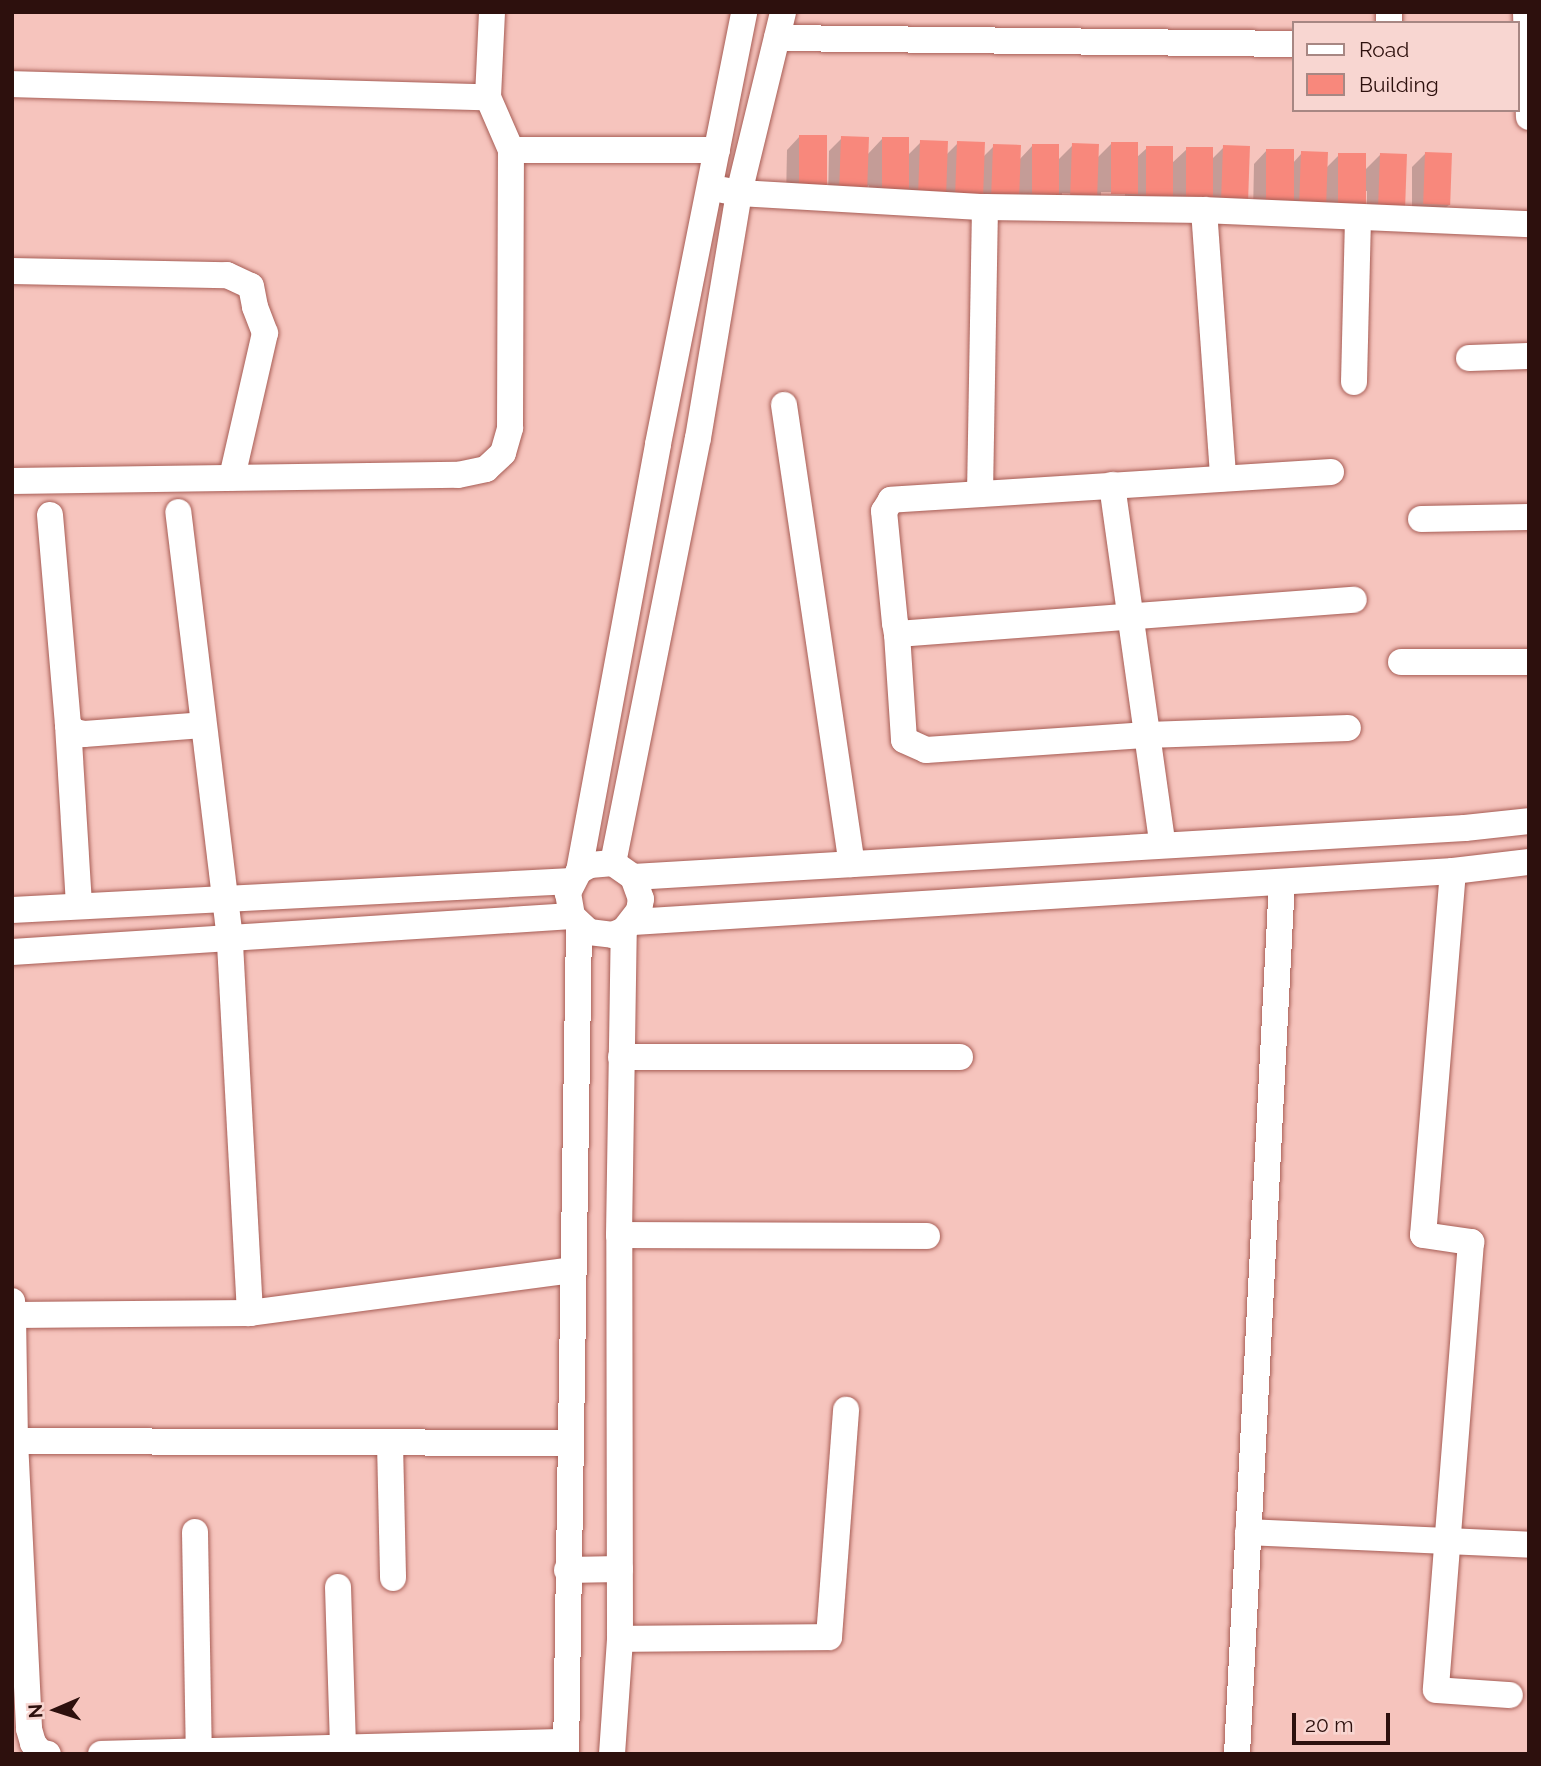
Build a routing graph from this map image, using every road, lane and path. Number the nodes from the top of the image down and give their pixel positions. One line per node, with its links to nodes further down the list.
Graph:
1 (492, 12): 7 (street)
2 (744, 12): 10 (street)
3 (1526, 12): 8 (street)
4 (780, 25): 5 (street); 12 (street)
5 (1292, 44)
6 (12, 84): 7 (street)
7 (488, 97): 9 (street)
8 (1529, 117)
9 (511, 150): 10 (street); 23 (street)
10 (717, 150): 11 (street)
11 (709, 186): 12 (street); 47 (street)
12 (739, 193): 13 (street); 45 (street)
13 (985, 207): 14 (street); 27 (street)
14 (1204, 210): 15 (street); 24 (street)
15 (1358, 219): 16 (street); 20 (street)
16 (1529, 224)
17 (12, 271): 23 (street)
18 (1529, 356): 19 (street)
19 (1469, 358)
20 (1354, 382)
21 (784, 405): 44 (street)
22 (1331, 472): 24 (street)
23 (232, 477): 25 (street)
24 (1223, 478): 26 (street)
25 (12, 481)
26 (1112, 485): 27 (street); 33 (street)
27 (980, 494): 34 (street)
28 (178, 512): 38 (street)
29 (50, 515): 37 (street)
30 (1529, 517): 31 (street)
31 (1421, 520)
32 (1354, 600): 33 (street)
33 (1132, 616): 34 (street); 40 (street)
34 (897, 634): 40 (street)
35 (1401, 662): 36 (street)
36 (1529, 662)
37 (68, 725): 38 (street); 50 (street)
38 (203, 725): 49 (street)
39 (1348, 729): 40 (street)
40 (1147, 735): 42 (street)
41 (1529, 821): 42 (street)
42 (1162, 843): 44 (street)
43 (1529, 862): 46 (street)
44 (852, 864): 45 (street)
45 (623, 870): 47 (street); 53 (street)
46 (1452, 871): 48 (street); 69 (street)
47 (575, 876): 49 (street); 52 (street)
48 (1282, 881): 53 (street); 68 (street)
49 (224, 899): 50 (street); 54 (street)
50 (79, 906): 51 (street)
51 (12, 910)
52 (575, 921): 53 (street); 54 (street); 60 (street)
53 (628, 926): 57 (street)
54 (229, 939): 55 (street); 62 (street)
55 (12, 952)
56 (960, 1056): 57 (street)
57 (621, 1057): 58 (street)
58 (619, 1235): 59 (street); 71 (street)
59 (927, 1236)
60 (572, 1270): 62 (street); 66 (street)
61 (13, 1308): 62 (street); 64 (street)
62 (250, 1312)
63 (846, 1410): 75 (street)
64 (14, 1441): 65 (street); 80 (street)
65 (390, 1443): 66 (street); 73 (street)
66 (569, 1443): 72 (street)
67 (195, 1532): 79 (street)
68 (1248, 1532): 69 (street); 83 (street)
69 (1446, 1542): 70 (street); 76 (street)
70 (1529, 1545)
71 (620, 1569): 72 (street); 75 (street)
72 (567, 1570): 78 (street)
73 (393, 1578)
74 (338, 1587): 77 (street)
75 (620, 1639): 82 (street)
76 (1510, 1695)
77 (342, 1747): 78 (street); 79 (street)
78 (566, 1748)
79 (199, 1751): 81 (street)
80 (48, 1754)
81 (101, 1754)
82 (612, 1754)
83 (1237, 1754)

